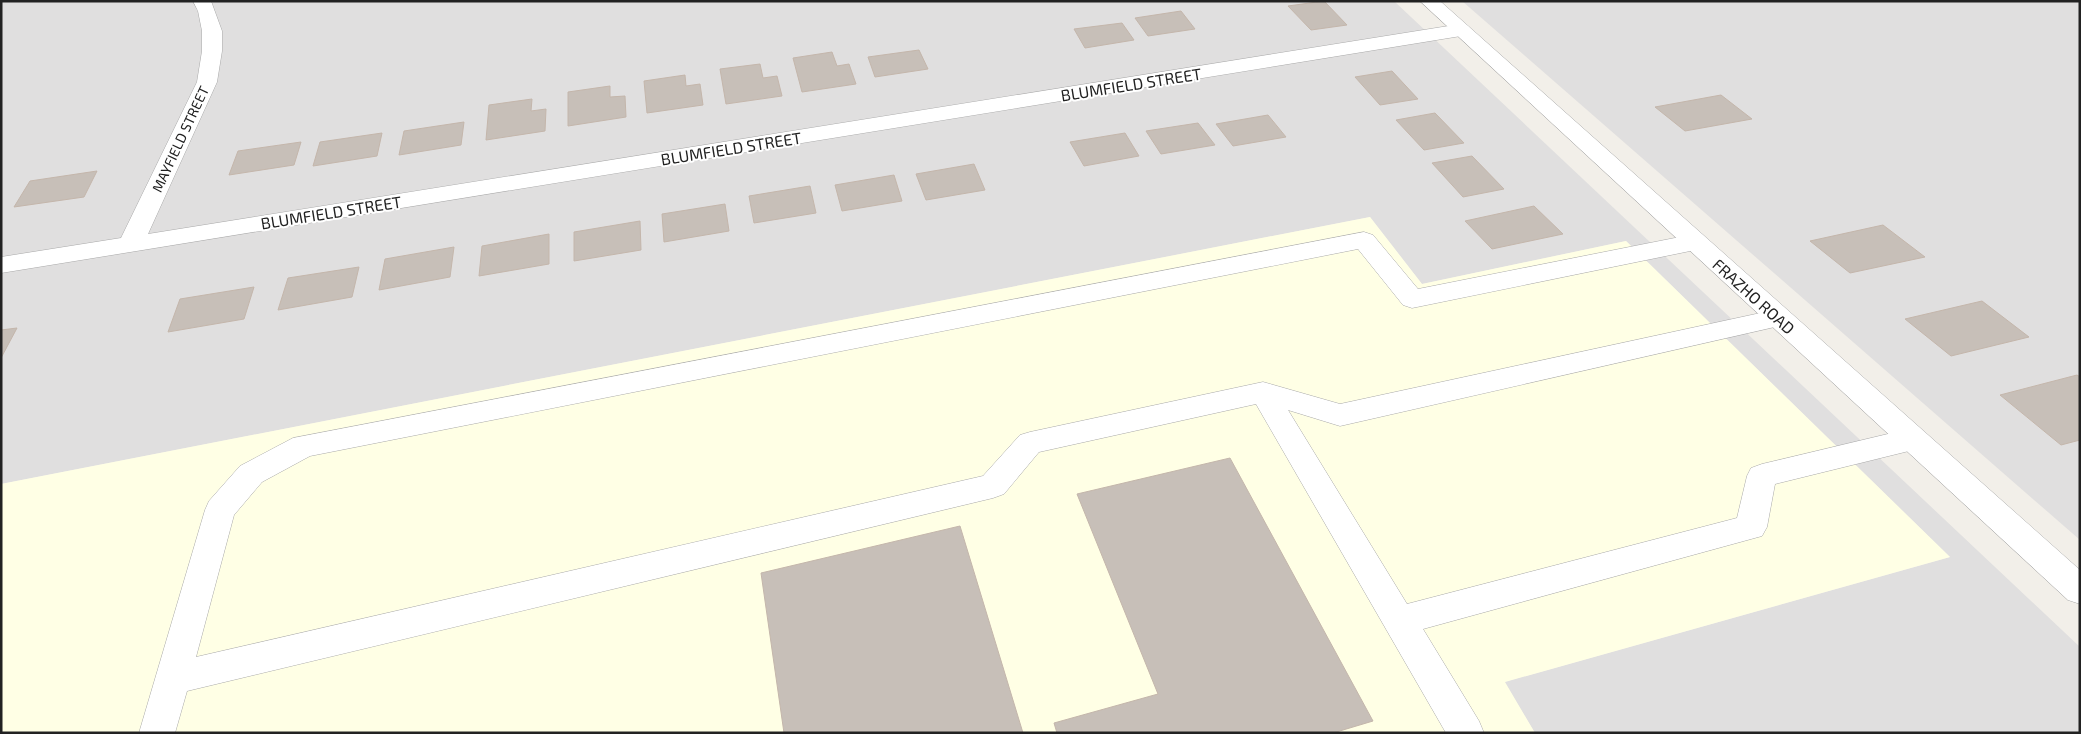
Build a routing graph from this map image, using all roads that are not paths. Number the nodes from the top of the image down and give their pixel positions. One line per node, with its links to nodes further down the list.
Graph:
1 (202, 1): 5 (street, MAYFIELD STREET)
2 (1429, 1): 3 (street, FRAZHO ROAD)
3 (1461, 30): 4 (street, FRAZHO ROAD); 5 (street, BLUMFIELD STREET)
4 (1695, 242): 7 (street, FRAZHO ROAD); 12 (street)
5 (130, 245): 6 (street, BLUMFIELD STREET)
6 (1, 266)
7 (1779, 318): 8 (street); 9 (street, FRAZHO ROAD)
8 (1263, 392): 11 (street); 12 (street)
9 (1913, 439): 10 (street, FRAZHO ROAD); 11 (street)
10 (2080, 590)
11 (1399, 620): 14 (street)
12 (173, 678): 13 (street)
13 (157, 733)
14 (1466, 733)

